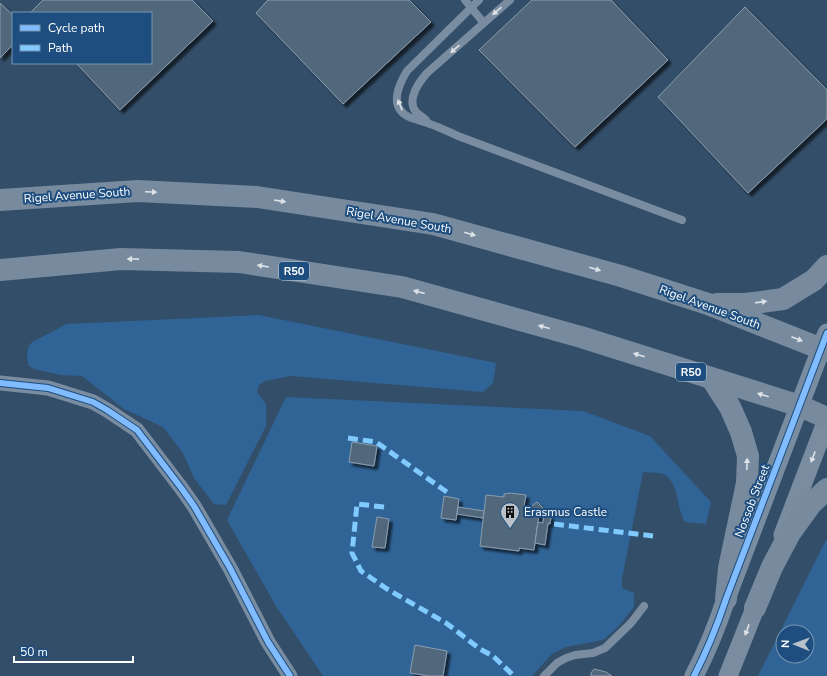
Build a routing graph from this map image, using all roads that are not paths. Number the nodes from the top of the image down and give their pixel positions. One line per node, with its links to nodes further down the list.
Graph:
1 (465, 0): 4 (lane)
2 (479, 0): 4 (lane)
3 (510, 0): 5 (lane, one-way to 5)
4 (471, 7): 5 (lane); 6 (lane, one-way to 4)
5 (483, 22): 6 (lane, one-way to 6)
6 (432, 124): 8 (lane)
7 (0, 200): 11 (main road, Rigel Avenue South, one-way to 11)
8 (682, 220)
9 (827, 266): 11 (main road, one-way to 9)
10 (0, 270): 13 (main road, R50, one-way to 10)
11 (708, 304): 12 (main road, Rigel Avenue South, one-way to 12)
12 (825, 344): 15 (street, Nossob Street)
13 (712, 379): 15 (main road, R50, one-way to 13); 18 (main road, one-way to 13)
14 (0, 383): 21 (street)
15 (800, 406): 16 (main road, R50); 18 (street, Nossob Street)
16 (827, 419): 20 (street, one-way to 20)
17 (827, 489): 20 (main road)
18 (726, 599): 23 (street, Nossob Street)
19 (644, 606): 22 (lane)
20 (755, 608): 24 (street, one-way to 24)
21 (290, 676)
22 (544, 676)
23 (694, 676)
24 (728, 676)

